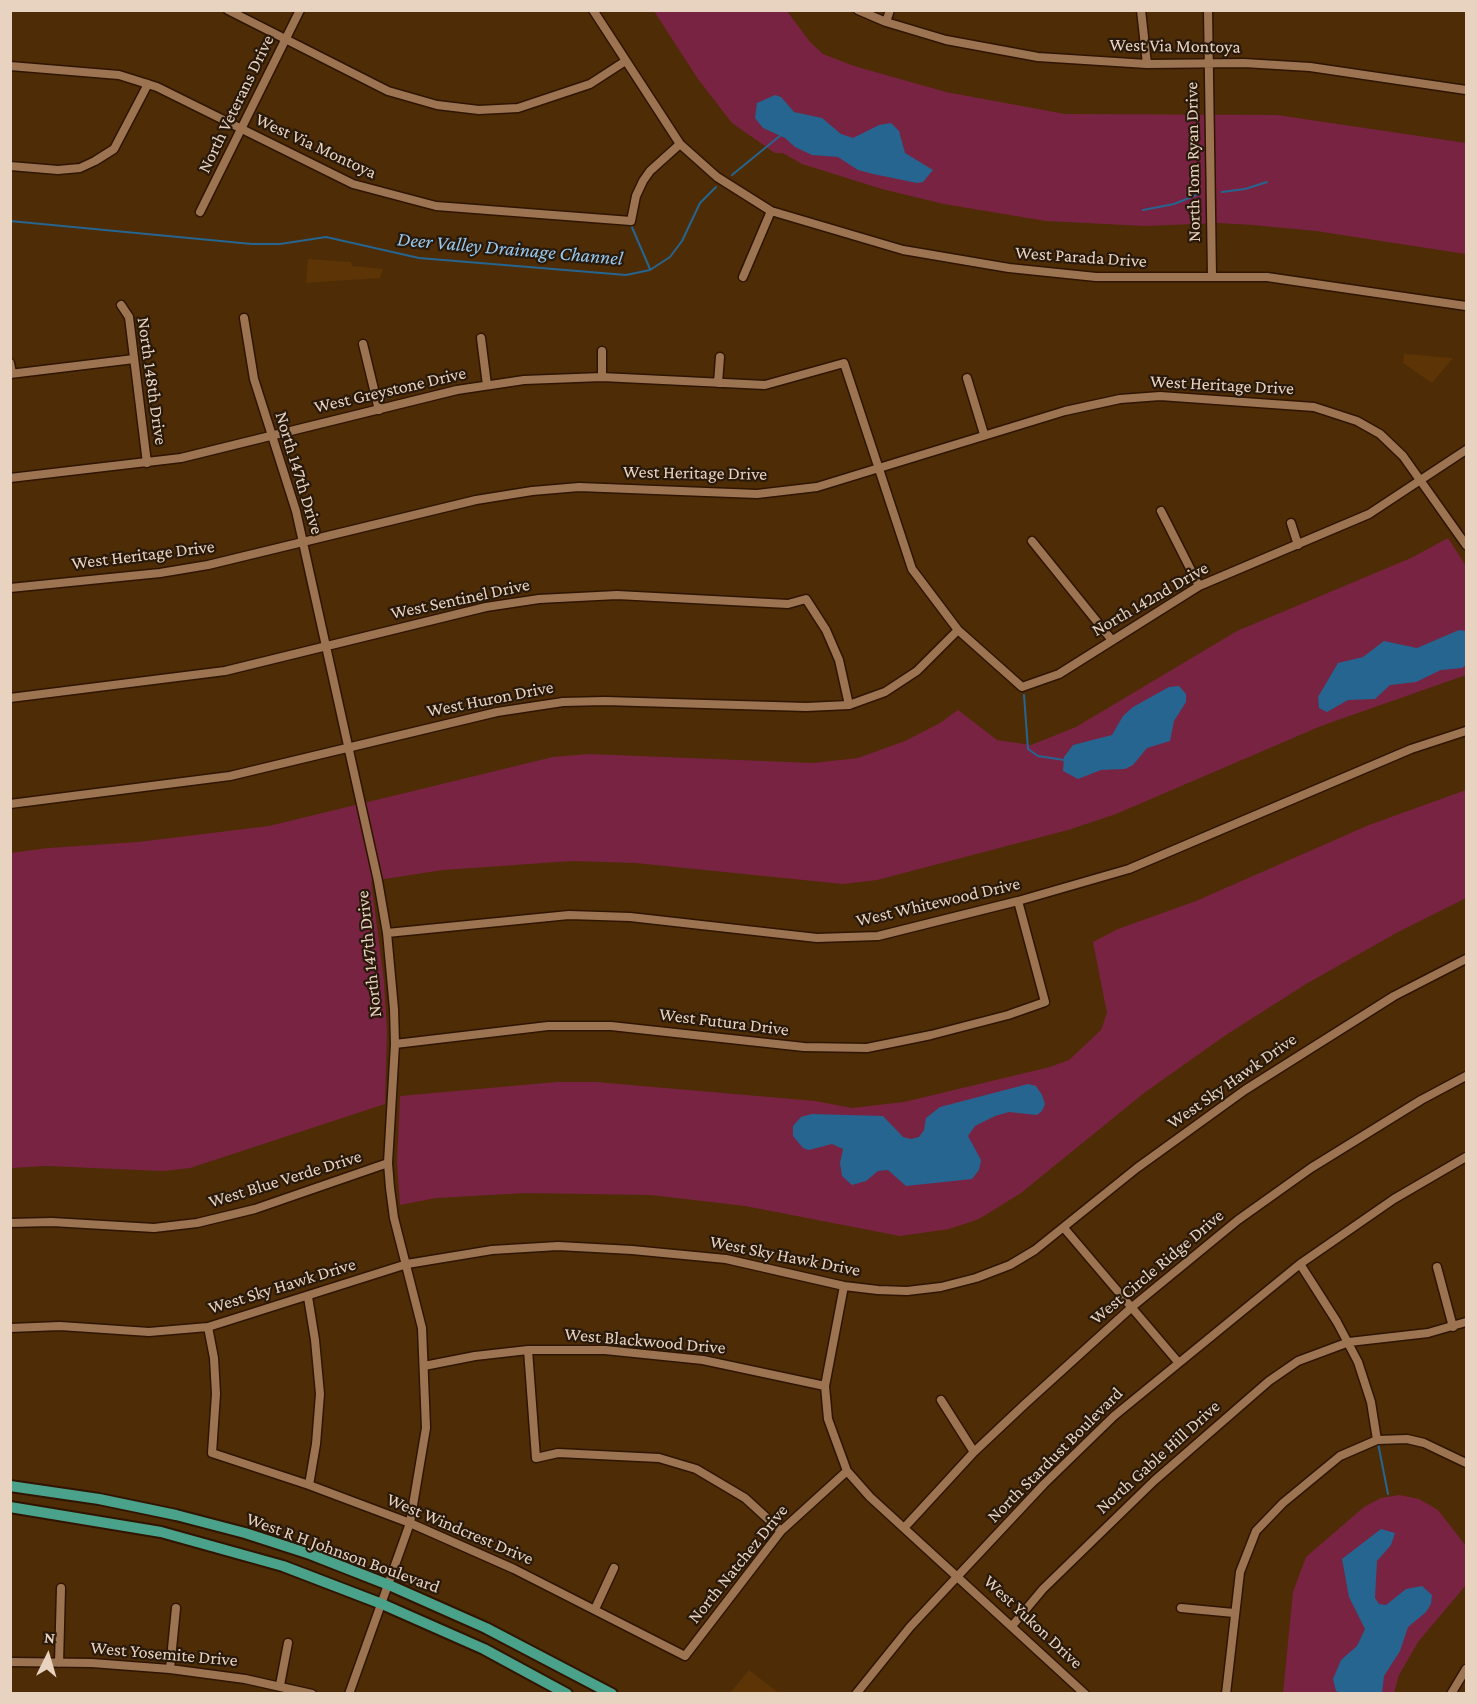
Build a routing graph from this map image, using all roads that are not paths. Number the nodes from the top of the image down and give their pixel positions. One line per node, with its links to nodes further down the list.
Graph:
1 (228, 10): 9 (street)
2 (300, 10): 9 (street, North Veterans Drive)
3 (593, 10): 10 (street, West Parada Drive)
4 (858, 10): 8 (street, West Via Montoya)
5 (890, 10): 8 (street)
6 (1142, 10): 12 (street)
7 (1208, 10): 11 (street, North Tom Ryan Drive)
8 (886, 22): 12 (street, West Via Montoya)
9 (286, 39): 10 (street); 16 (street, North Veterans Drive)
10 (624, 62): 17 (street, West Parada Drive)
11 (1208, 63): 12 (street, West Via Montoya); 15 (street, West Via Montoya); 22 (street, North Tom Ryan Drive)
12 (1147, 64)
13 (10, 66): 14 (street, West Via Montoya)
14 (148, 84): 16 (street, West Via Montoya); 18 (street)
15 (1467, 90)
16 (242, 130): 17 (street, West Via Montoya); 20 (street, North Veterans Drive)
17 (680, 144): 19 (street, West Parada Drive)
18 (10, 166)
19 (771, 211): 21 (street); 22 (street, West Parada Drive)
20 (200, 212)
21 (743, 277)
22 (1212, 277): 24 (street, West Parada Drive)
23 (121, 305): 30 (street, North 148th Drive)
24 (1467, 306)
25 (244, 318): 39 (street, North 147th Drive)
26 (481, 338): 36 (street)
27 (363, 344): 37 (street)
28 (602, 351): 33 (street)
29 (720, 357): 35 (street)
30 (134, 359): 32 (street); 41 (street, North 148th Drive)
31 (10, 363): 32 (street)
32 (11, 374)
33 (602, 377): 35 (street, West Greystone Drive); 36 (street, West Greystone Drive)
34 (967, 378): 38 (street)
35 (718, 383): 42 (street, West Greystone Drive)
36 (487, 385): 37 (street, West Greystone Drive)
37 (379, 410): 39 (street, West Greystone Drive)
38 (984, 434): 42 (street, West Heritage Drive); 44 (street, West Heritage Drive)
39 (272, 438): 41 (street, West Greystone Drive); 48 (street, North 147th Drive)
40 (1467, 450): 44 (street, North 142nd Drive)
41 (147, 463): 43 (street, West Greystone Drive)
42 (876, 466): 48 (street, West Heritage Drive); 53 (street)
43 (10, 478)
44 (1420, 479): 49 (street, North 142nd Drive); 50 (street, West Heritage Drive)
45 (1161, 511): 51 (street)
46 (1291, 523): 49 (street)
47 (1032, 541): 54 (street)
48 (303, 542): 52 (street, West Heritage Drive); 55 (street, North 147th Drive)
49 (1298, 545): 51 (street, North 142nd Drive)
50 (1467, 545)
51 (1199, 586): 54 (street, North 142nd Drive)
52 (10, 588)
53 (958, 630): 54 (street, North 142nd Drive); 57 (street, West Huron Drive)
54 (1111, 639)
55 (326, 647): 56 (street, West Sentinel Drive); 57 (street, West Sentinel Drive); 59 (street, North 147th Drive)
56 (10, 698)
57 (849, 705): 59 (street, West Huron Drive)
58 (1467, 731): 61 (street, West Whitewood Drive)
59 (347, 747): 60 (street, West Huron Drive); 62 (street, North 147th Drive)
60 (10, 804)
61 (1018, 901): 62 (street, West Whitewood Drive); 64 (street, West Futura Drive)
62 (387, 933): 64 (street, North 147th Drive)
63 (1467, 959): 69 (street, West Sky Hawk Drive)
64 (395, 1044): 67 (street, North 147th Drive)
65 (1467, 1076): 75 (street, West Circle Ridge Drive)
66 (1467, 1157): 71 (street, North Stardust Boulevard)
67 (388, 1164): 68 (street, West Blue Verde Drive); 70 (street, North 147th Drive)
68 (10, 1223)
69 (1064, 1228): 73 (street, West Sky Hawk Drive); 75 (street)
70 (407, 1264): 73 (street, West Sky Hawk Drive); 74 (street, West Sky Hawk Drive); 83 (street, North 147th Drive)
71 (1300, 1264): 80 (street); 82 (street, North Stardust Boulevard)
72 (1437, 1267): 79 (street)
73 (844, 1286): 84 (street)
74 (308, 1297): 77 (street, West Sky Hawk Drive); 90 (street)
75 (1132, 1307): 82 (street); 87 (street, West Circle Ridge Drive)
76 (1467, 1322): 79 (street, North Gable Hill Drive)
77 (208, 1327): 78 (street, West Sky Hawk Drive); 90 (street, West Windcrest Drive)
78 (10, 1328)
79 (1453, 1328): 80 (street, North Gable Hill Drive)
80 (1349, 1342): 86 (street); 104 (street, North Gable Hill Drive)
81 (528, 1350): 83 (street, West Blackwood Drive); 84 (street, West Blackwood Drive); 95 (street)
82 (1178, 1362): 97 (street, North Stardust Boulevard)
83 (424, 1366): 93 (street, North 147th Drive)
84 (825, 1386): 89 (street)
85 (941, 1400): 87 (street)
86 (1377, 1440): 88 (street); 103 (street)
87 (974, 1452): 94 (street, West Circle Ridge Drive)
88 (1467, 1463)
89 (847, 1471): 94 (street, West Yukon Drive); 95 (street, North Natchez Drive)
90 (309, 1485): 93 (street, West Windcrest Drive)
91 (10, 1486): 99 (main road, West R H Johnson Boulevard)
92 (10, 1507): 99 (main road, West R H Johnson Boulevard)
93 (410, 1523): 99 (street, North 147th Drive); 102 (street, West Windcrest Drive)
94 (904, 1528): 97 (street, West Yukon Drive)
95 (781, 1531): 106 (street, North Natchez Drive)
96 (614, 1568): 102 (street)
97 (958, 1575): 104 (street, West Yukon Drive); 116 (street, North Stardust Boulevard)
98 (61, 1588): 108 (street)
99 (385, 1594): 113 (street); 114 (main road, West R H Johnson Boulevard); 115 (main road, West R H Johnson Boulevard)
100 (176, 1608): 109 (street)
101 (1181, 1608): 103 (street)
102 (595, 1609): 106 (street, West Windcrest Drive)
103 (1234, 1613): 118 (street)
104 (1012, 1626): 117 (street, West Yukon Drive)
105 (288, 1643): 111 (street)
106 (685, 1656)
107 (10, 1662): 108 (street, West Yosemite Drive)
108 (59, 1663): 109 (street, West Yosemite Drive)
109 (170, 1669): 111 (street, West Yosemite Drive)
110 (1467, 1669): 119 (street)
111 (279, 1686): 112 (street, West Yosemite Drive)
112 (312, 1694)
113 (349, 1694)
114 (567, 1694)
115 (612, 1694)
116 (856, 1694)
117 (1085, 1694)
118 (1226, 1694)
119 (1451, 1694)

